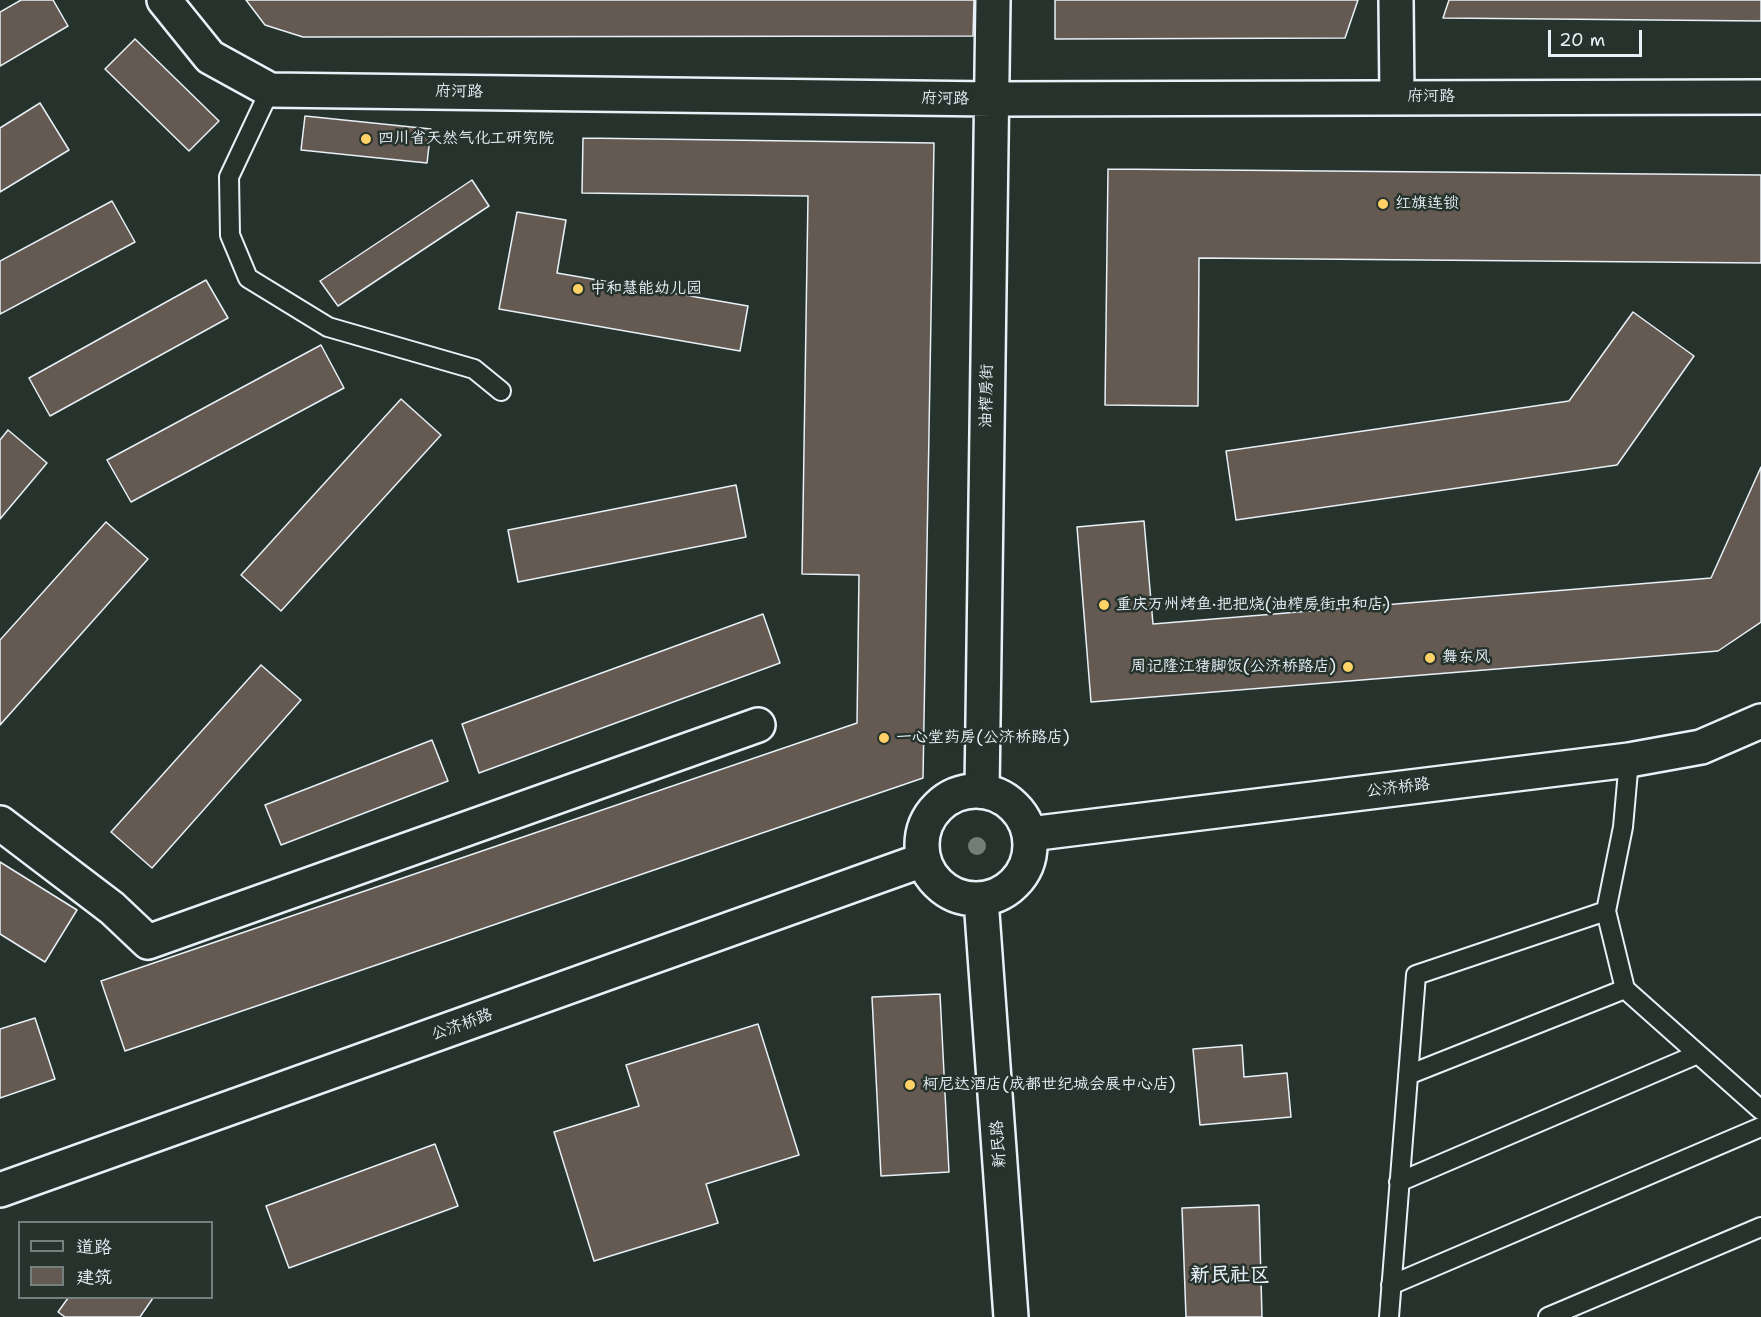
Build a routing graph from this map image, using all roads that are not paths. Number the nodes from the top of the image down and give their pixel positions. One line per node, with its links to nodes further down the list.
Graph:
1 (164, 0): 4 (street, 府河路)
2 (993, 0): 7 (street, 油榨房街)
3 (1396, 0): 5 (street)
4 (270, 90): 7 (street, 府河路); 8 (lane)
5 (1397, 97): 6 (street, 府河路); 7 (street, 府河路)
6 (1761, 97)
7 (992, 99): 12 (street, 油榨房街)
8 (501, 391)
9 (1761, 721): 11 (street, 公济桥路)
10 (758, 725): 13 (street)
11 (1629, 760): 14 (street, 公济桥路); 17 (lane)
12 (982, 791): 14 (street); 15 (street)
13 (0, 823)
14 (1030, 834): 16 (street)
15 (923, 860): 16 (street); 24 (street, 公济桥路)
16 (981, 899): 27 (street, 新民路)
17 (1606, 911): 18 (lane); 20 (lane)
18 (1625, 989): 19 (lane); 20 (lane)
19 (1698, 1054): 21 (lane); 23 (lane)
20 (1408, 1075): 23 (lane)
21 (1761, 1110)
22 (1761, 1127): 26 (lane)
23 (1399, 1182): 26 (lane)
24 (0, 1190)
25 (1761, 1227): 29 (lane)
26 (1391, 1285): 28 (lane)
27 (1011, 1317)
28 (1389, 1317)
29 (1548, 1317)

